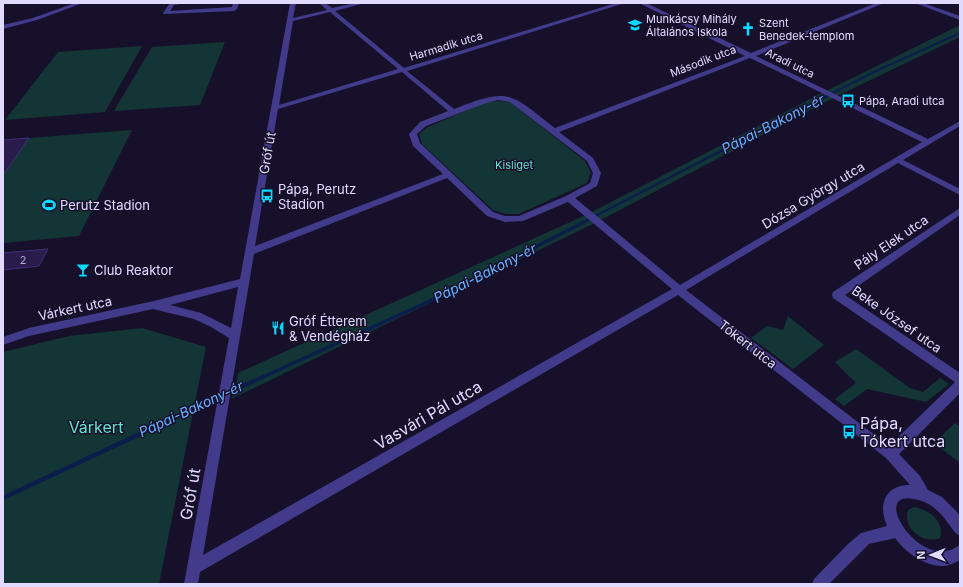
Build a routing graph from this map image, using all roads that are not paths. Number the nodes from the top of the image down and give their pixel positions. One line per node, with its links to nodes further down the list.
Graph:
1 (80, 3): 14 (street)
2 (182, 3): 3 (street)
3 (236, 3)
4 (293, 3): 13 (street, Gróf út)
5 (322, 3): 11 (street)
6 (362, 3): 11 (street)
7 (622, 3): 16 (street, Harmadik utca)
8 (642, 3): 15 (street, Aradi utca)
9 (881, 3): 15 (street, Második utca)
10 (918, 3): 12 (street)
11 (331, 10): 13 (street); 16 (street)
12 (960, 18)
13 (290, 20): 17 (street, Gróf út)
14 (3, 27)
15 (750, 56): 20 (street, Második utca); 21 (street, Aradi utca)
16 (403, 70): 17 (street, Harmadik utca); 18 (street)
17 (275, 108): 27 (street, Gróf út)
18 (453, 112): 20 (street); 23 (street)
19 (960, 123): 21 (street, Dózsa György utca)
20 (554, 131): 25 (street)
21 (928, 142): 22 (street, Dózsa György utca)
22 (897, 160): 24 (street); 29 (street, Dózsa György utca)
23 (448, 175): 25 (street); 27 (street)
24 (960, 192)
25 (569, 198): 29 (street, Tókert utca)
26 (960, 211): 30 (street, Pály Elek utca)
27 (250, 252): 28 (street, Gróf út)
28 (244, 282): 31 (street, Várkert utca); 32 (street, Gróf út)
29 (679, 290): 36 (street, Tókert utca); 43 (street, Vasvári Pál utca)
30 (837, 295): 34 (street, Beke József utca)
31 (154, 305): 32 (street, Várkert utca); 33 (street, Várkert utca)
32 (235, 337): 43 (street, Gróf út)
33 (3, 341)
34 (960, 379)
35 (960, 385): 36 (street)
36 (890, 454): 37 (street, Tókert utca)
37 (922, 494): 38 (street, Tókert utca); 41 (street, Tókert utca)
38 (945, 508): 39 (street, Tókert utca); 40 (street, Tókert utca)
39 (960, 520)
40 (960, 530)
41 (897, 531): 42 (street, Tókert utca); 45 (street)
42 (960, 552)
43 (194, 568): 44 (street, Gróf út)
44 (191, 584)
45 (819, 584)

